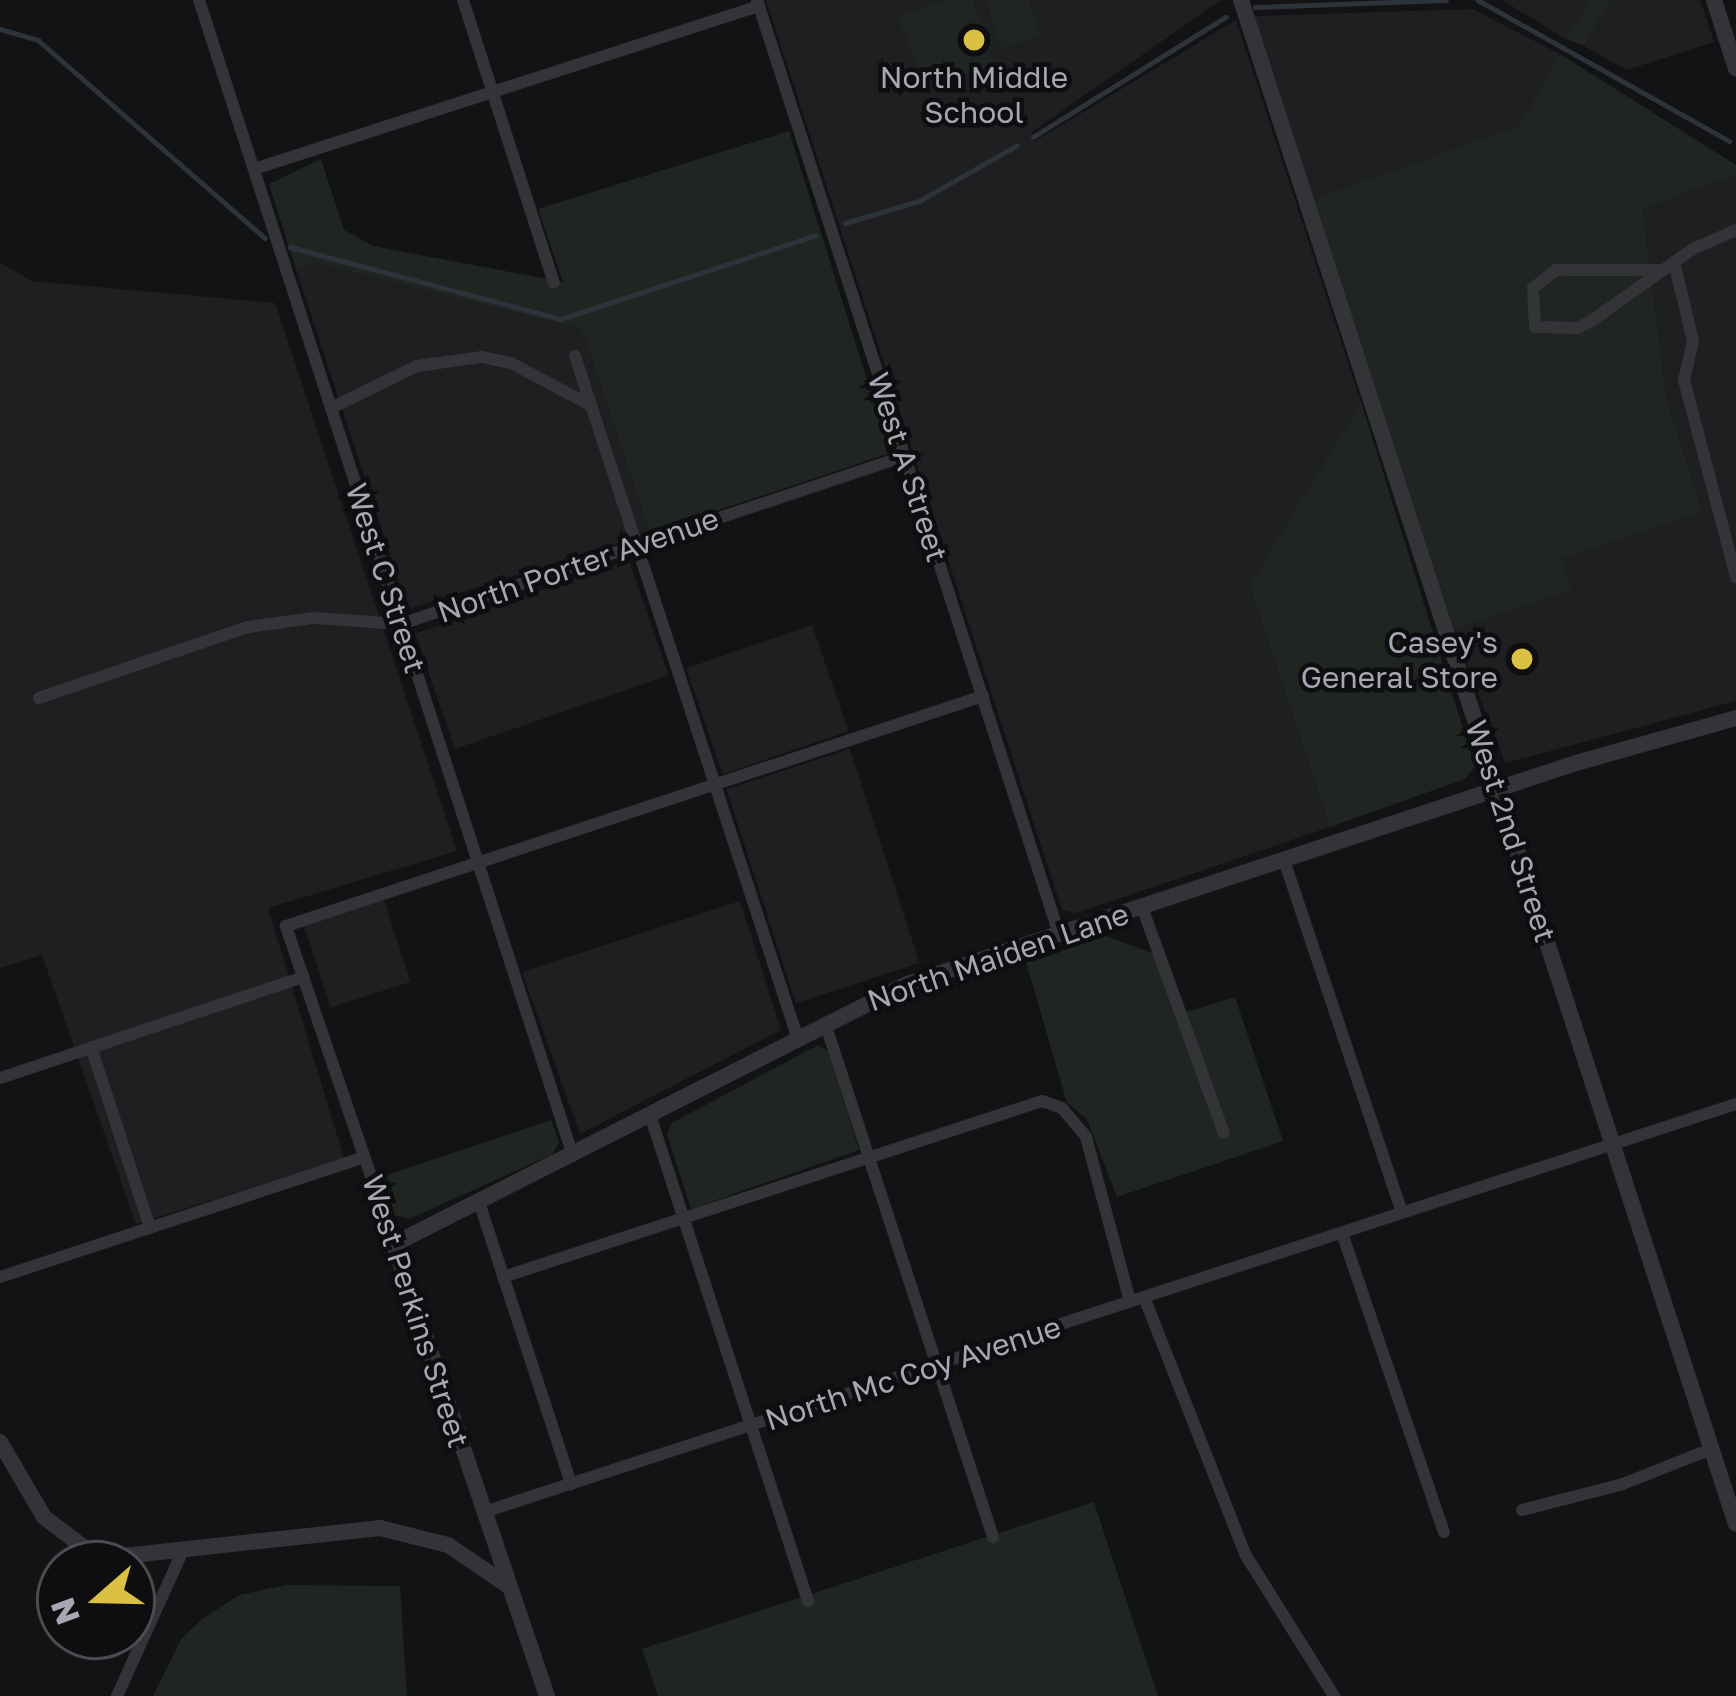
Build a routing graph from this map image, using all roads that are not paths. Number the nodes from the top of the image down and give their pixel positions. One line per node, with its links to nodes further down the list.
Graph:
1 (199, 0): 8 (street, West C Street)
2 (463, 0): 7 (street)
3 (1240, 0): 23 (street, West 2nd Street)
4 (1714, 0): 6 (street)
5 (758, 3): 7 (street); 15 (street, West A Street)
6 (1736, 69)
7 (493, 93): 8 (street); 11 (street)
8 (254, 169): 14 (street, West C Street)
9 (1736, 230): 10 (street)
10 (1669, 266): 10 (street); 17 (street)
11 (554, 283)
12 (575, 356): 13 (street)
13 (591, 405): 14 (street); 16 (street)
14 (331, 408): 18 (street, West C Street)
15 (905, 456): 16 (street, North Porter Avenue); 19 (street, West A Street)
16 (637, 545): 18 (street, North Porter Avenue); 22 (street)
17 (1736, 577)
18 (401, 624): 20 (street, North Porter Avenue); 25 (street, West C Street)
19 (982, 696): 22 (street); 27 (street, West A Street)
20 (39, 698)
21 (1736, 718): 23 (street, North Maiden Lane)
22 (714, 784): 25 (street); 30 (street)
23 (1497, 789): 24 (street, North Maiden Lane); 36 (street, West 2nd Street)
24 (1285, 860): 26 (street, North Maiden Lane); 41 (street)
25 (478, 861): 28 (street, West Perkins Street); 39 (street, West C Street)
26 (1142, 907): 27 (street, North Maiden Lane); 35 (street)
27 (1060, 934): 29 (street, North Maiden Lane)
28 (304, 977): 31 (street); 38 (street, West Perkins Street)
29 (824, 1022): 30 (street, North Maiden Lane); 37 (street)
30 (796, 1036): 34 (street, North Maiden Lane)
31 (92, 1047): 32 (street); 43 (street)
32 (0, 1078)
33 (1736, 1104): 36 (street, North Mc Coy Avenue)
34 (651, 1118): 39 (street, North Maiden Lane); 42 (street)
35 (1224, 1133)
36 (1612, 1144): 41 (street, North Mc Coy Avenue); 52 (street, West 2nd Street)
37 (868, 1155): 42 (street); 48 (street); 49 (street)
38 (365, 1156): 43 (street); 45 (street, West Perkins Street)
39 (573, 1156): 40 (street, North Maiden Lane)
40 (478, 1202): 45 (street, North Maiden Lane); 47 (street)
41 (1402, 1213): 44 (street, North Mc Coy Avenue)
42 (683, 1217): 47 (street); 50 (street)
43 (149, 1228): 46 (street)
44 (1342, 1233): 48 (street, North Mc Coy Avenue); 57 (street)
45 (394, 1244): 55 (street, West Perkins Street)
46 (0, 1277)
47 (503, 1277): 53 (street)
48 (1137, 1299): 49 (street, North Mc Coy Avenue); 64 (street)
49 (937, 1365): 50 (street, North Mc Coy Avenue); 58 (street)
50 (751, 1426): 53 (street, North Mc Coy Avenue); 61 (street)
51 (0, 1442): 59 (street)
52 (1712, 1449): 54 (street); 56 (street, West 2nd Street)
53 (571, 1484): 55 (street, North Mc Coy Avenue)
54 (1522, 1510)
55 (484, 1513): 60 (street, West Perkins Street)
56 (1736, 1524)
57 (1444, 1532)
58 (993, 1537)
59 (181, 1555): 60 (street); 62 (street)
60 (507, 1585): 63 (street, West Perkins Street)
61 (808, 1601)
62 (117, 1696)
63 (548, 1696)
64 (1334, 1696)

